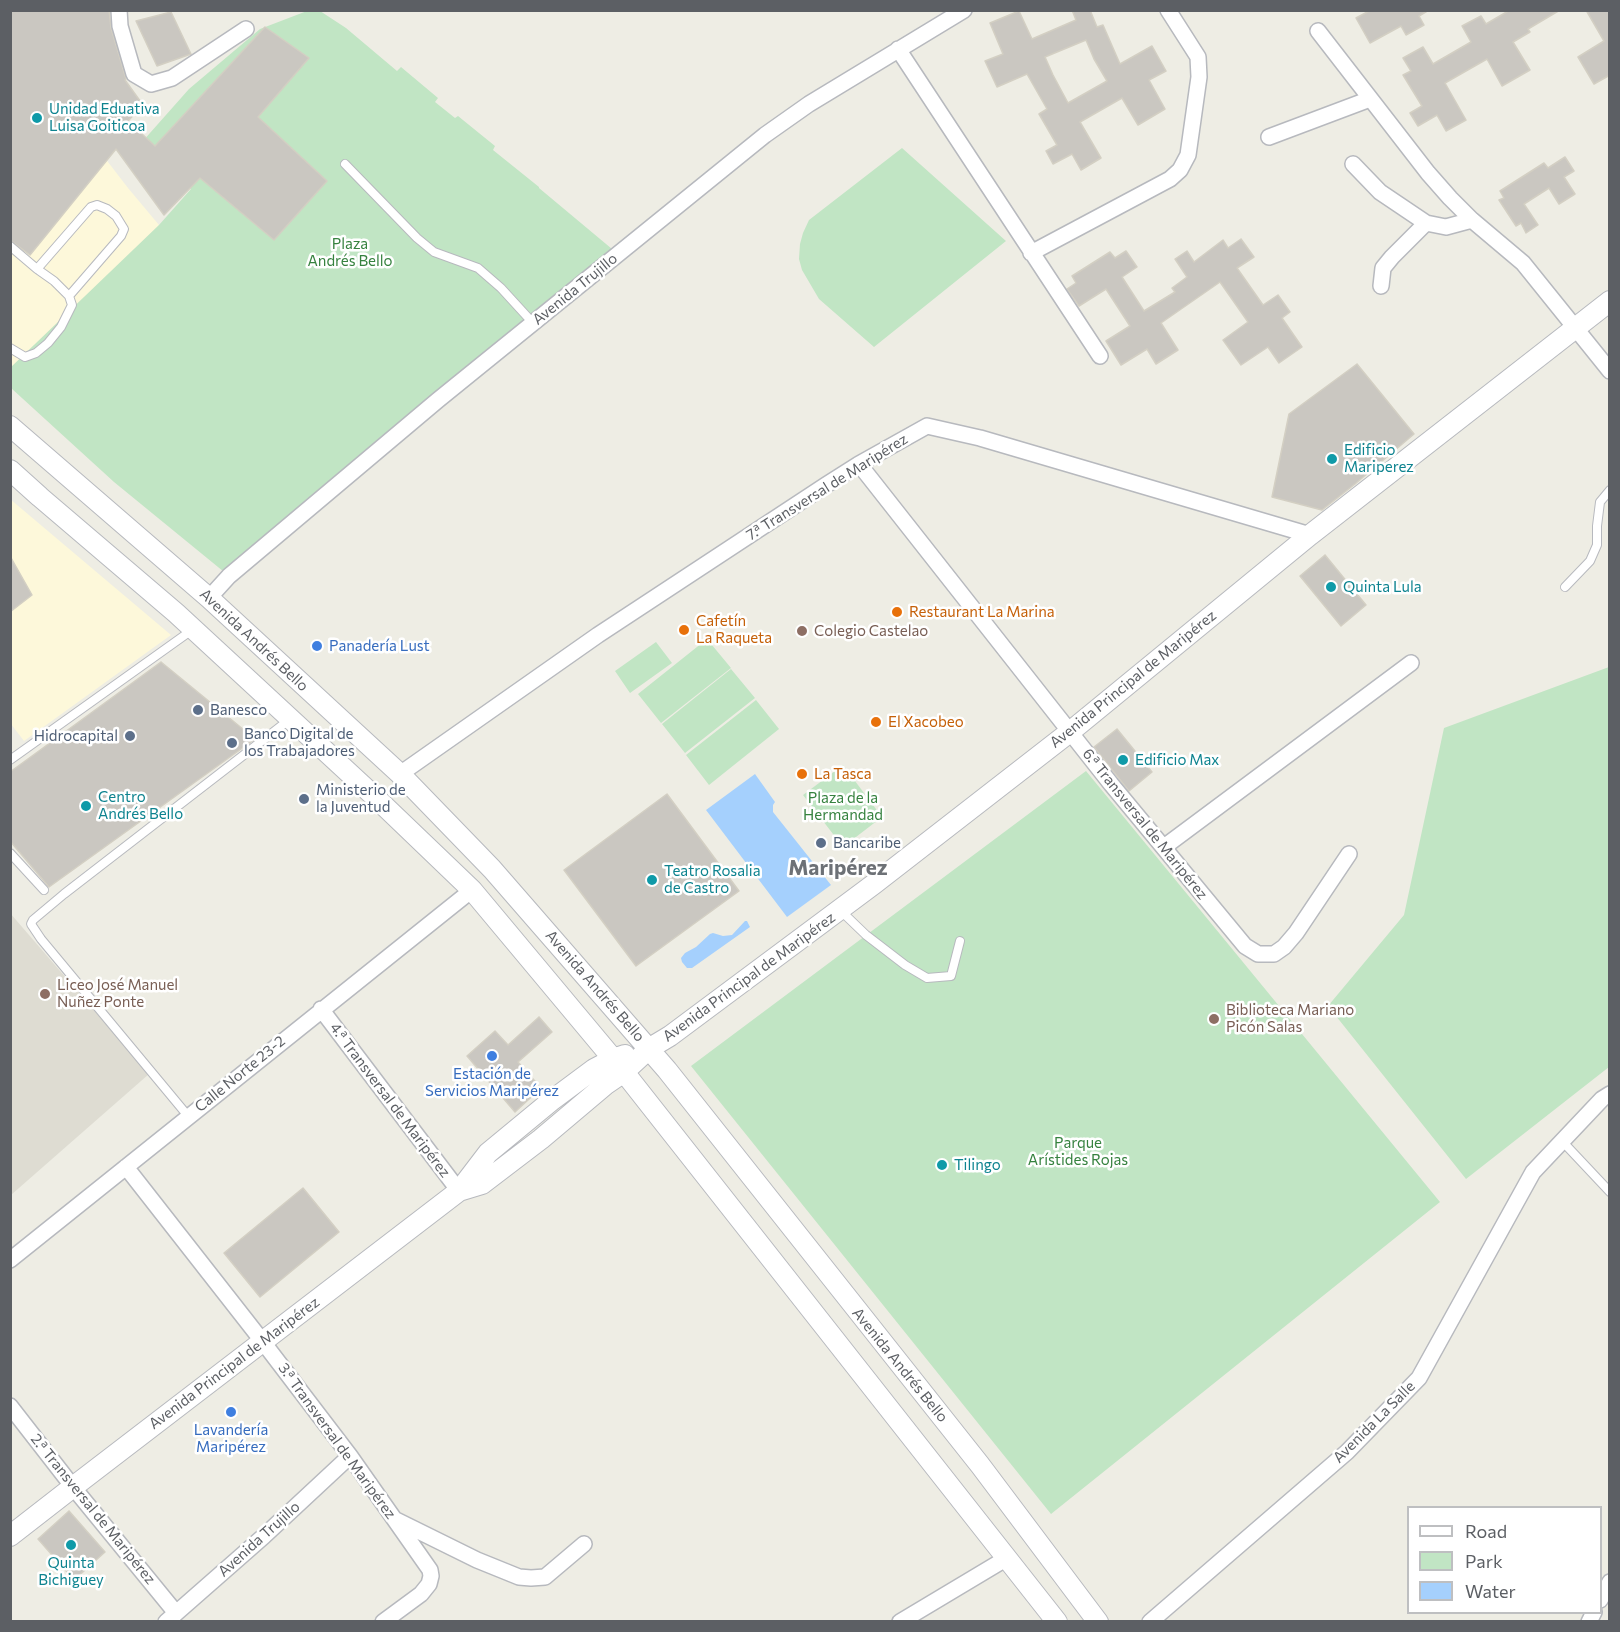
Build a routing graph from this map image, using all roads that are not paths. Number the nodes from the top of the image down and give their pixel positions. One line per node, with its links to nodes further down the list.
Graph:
1 (119, 10): 4 (street)
2 (964, 10): 6 (street, Avenida Trujillo)
3 (1168, 10): 14 (street)
4 (246, 29)
5 (1318, 31): 7 (street)
6 (898, 49): 14 (street); 19 (street, Avenida Trujillo)
7 (1370, 99): 8 (street); 11 (street)
8 (1269, 137)
9 (345, 164): 19 (lane)
10 (1353, 164): 12 (street)
11 (1472, 220): 12 (street); 20 (street)
12 (1426, 223): 16 (street)
13 (10, 246): 15 (lane)
14 (1031, 253): 22 (street)
15 (37, 269): 17 (lane); 17 (lane)
16 (1381, 286)
17 (69, 296): 21 (lane)
18 (1610, 301): 20 (street, Avenida Principal de Maripérez)
19 (533, 323): 30 (street, Avenida Trujillo)
20 (1575, 328): 23 (street); 28 (street, Avenida Principal de Maripérez)
21 (10, 348)
22 (1100, 356)
23 (1610, 370)
24 (10, 426): 30 (street, Avenida Andrés Bello)
25 (859, 464): 28 (street, 7.ª Transversal de Maripérez); 34 (street, 6.ª Transversal de Maripérez); 36 (street, 7.ª Transversal de Maripérez)
26 (10, 470): 31 (street)
27 (1610, 490): 29 (lane)
28 (1310, 535): 34 (street, Avenida Principal de Maripérez)
29 (1564, 588)
30 (209, 598): 36 (street, Avenida Andrés Bello)
31 (194, 629): 33 (street); 35 (lane)
32 (1411, 663): 37 (street)
33 (291, 719): 41 (street); 48 (lane)
34 (1071, 731): 37 (street, 6.ª Transversal de Maripérez); 42 (street, Avenida Principal de Maripérez)
35 (10, 760)
36 (400, 774): 45 (street, Avenida Andrés Bello)
37 (1164, 847): 39 (street, 6.ª Transversal de Maripérez)
38 (10, 853): 40 (lane)
39 (1349, 854)
40 (44, 890)
41 (472, 890): 44 (street, Calle Norte 23-2); 46 (street)
42 (840, 910): 43 (lane); 45 (street, Avenida Principal de Maripérez)
43 (960, 941)
44 (321, 1009): 48 (street, Calle Norte 23-2); 51 (street, 4.ª Transversal de Maripérez)
45 (650, 1048): 46 (street, Avenida Principal de Maripérez); 68 (street, Avenida Andrés Bello)
46 (619, 1065): 51 (street, Avenida Principal de Maripérez); 61 (street)
47 (1610, 1094): 49 (street, Avenida La Salle)
48 (188, 1116): 50 (street, Calle Norte 23-2)
49 (1562, 1141): 52 (lane); 69 (street, Avenida La Salle)
50 (126, 1167): 53 (street, Calle Norte 23-2); 54 (street, 3.ª Transversal de Maripérez)
51 (459, 1191): 54 (street, Avenida Principal de Maripérez)
52 (1610, 1192)
53 (10, 1260)
54 (263, 1342): 56 (street, 3.ª Transversal de Maripérez); 57 (street, Avenida Principal de Maripérez)
55 (10, 1406): 57 (street, 2.ª Transversal de Maripérez)
56 (350, 1456): 58 (street, 3.ª Transversal de Maripérez); 64 (street, Avenida Trujillo)
57 (73, 1487): 59 (street, Avenida Principal de Maripérez); 64 (street, 2.ª Transversal de Maripérez)
58 (394, 1519): 60 (street); 65 (street, 3.ª Transversal de Maripérez)
59 (10, 1536)
60 (584, 1544)
61 (1007, 1558): 66 (street); 67 (street)
62 (1610, 1582): 63 (street)
63 (1602, 1596)
64 (171, 1617)
65 (383, 1622)
66 (900, 1622)
67 (1058, 1622)
68 (1098, 1622)
69 (1150, 1622)

